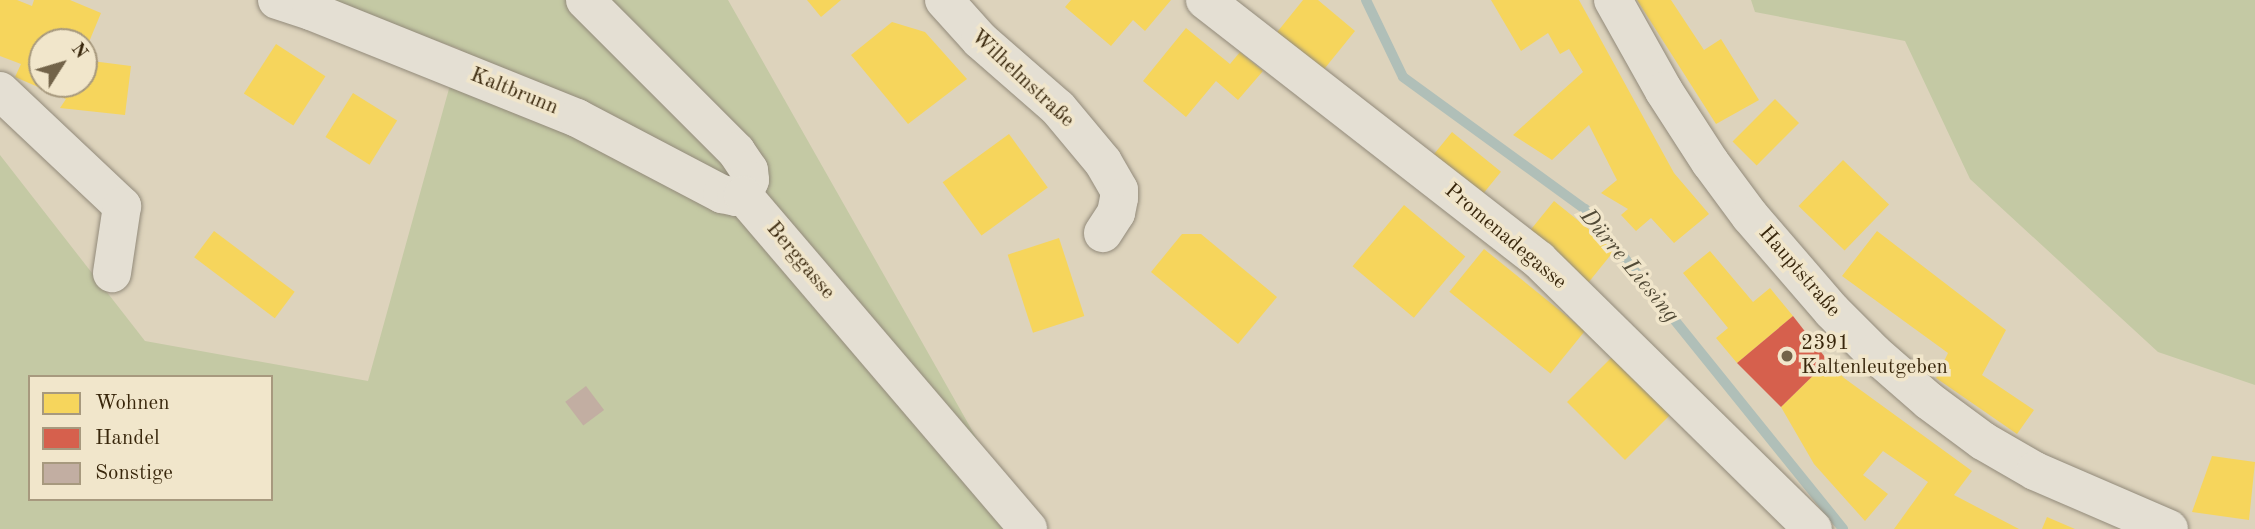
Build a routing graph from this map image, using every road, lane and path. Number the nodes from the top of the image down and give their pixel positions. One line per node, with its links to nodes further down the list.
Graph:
1 (277, 0): 7 (street, Kaltbrunn)
2 (585, 0): 7 (street)
3 (944, 0): 8 (street, Wilhelmstraße)
4 (1205, 0): 11 (street, Promenadegasse)
5 (1613, 0): 12 (street, Hauptstraße)
6 (0, 91): 9 (street)
7 (743, 195): 10 (street, Berggasse)
8 (1103, 233)
9 (112, 273)
10 (1028, 529)
11 (1813, 529)
12 (2169, 529)

